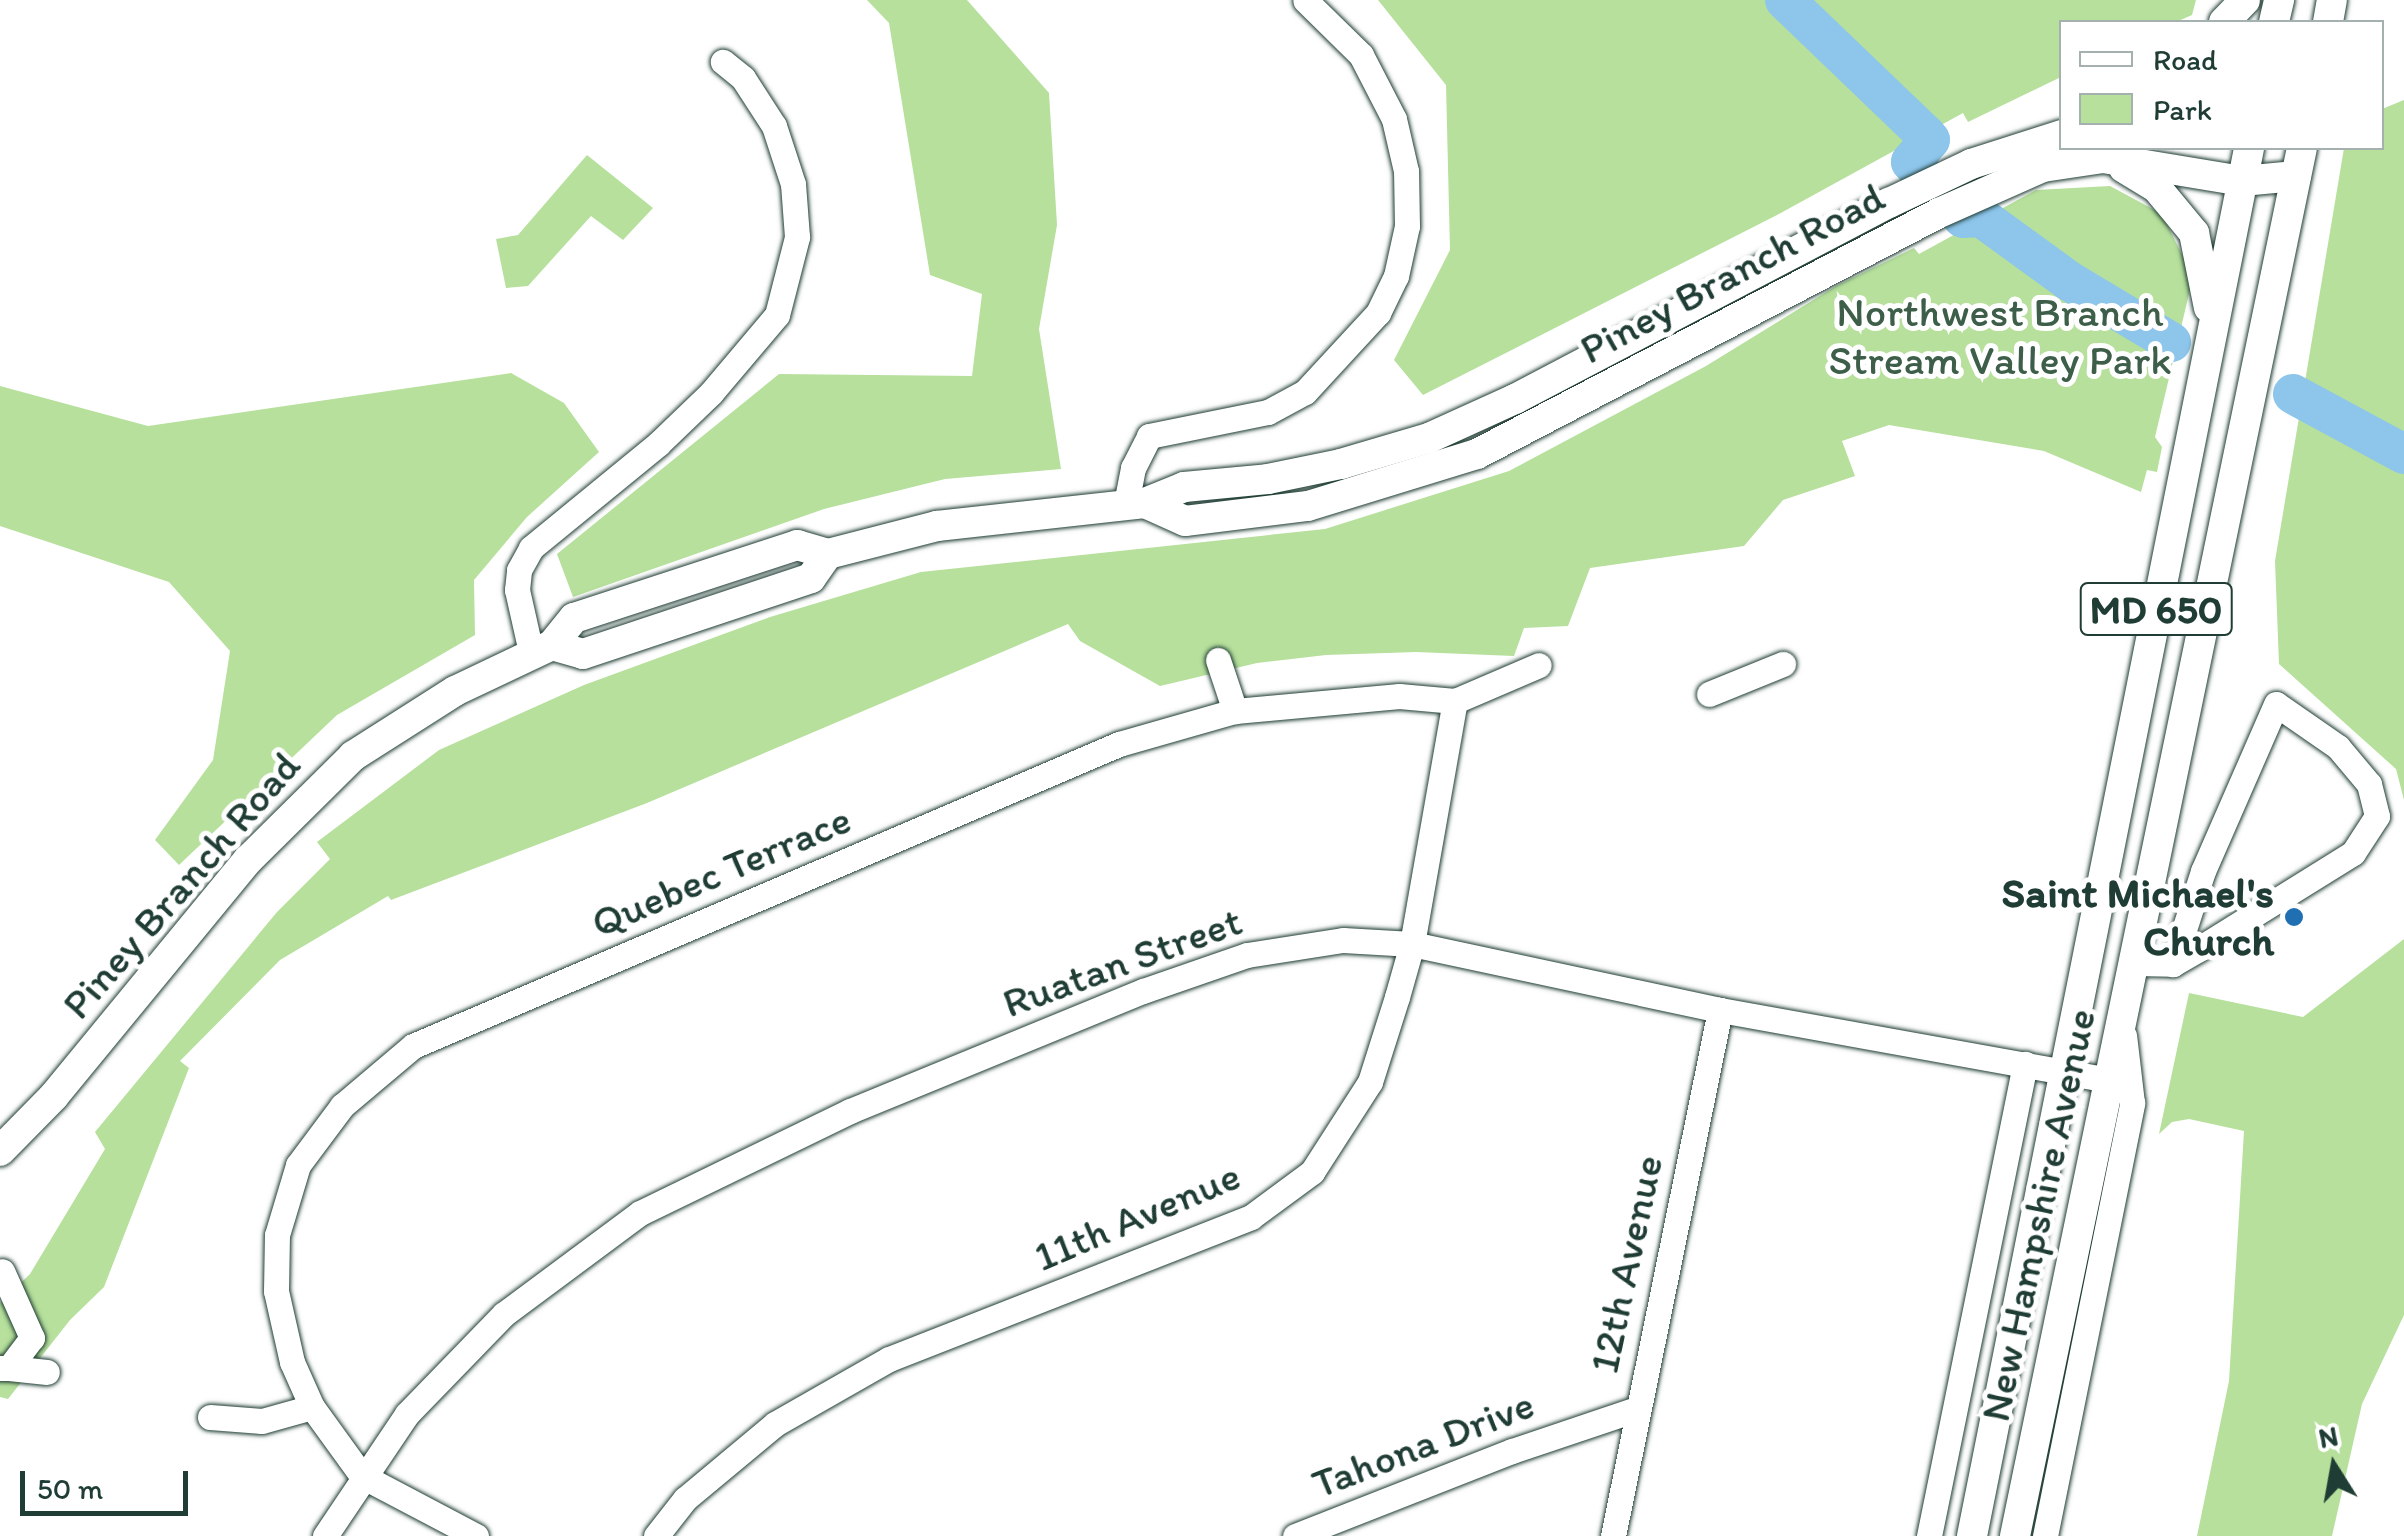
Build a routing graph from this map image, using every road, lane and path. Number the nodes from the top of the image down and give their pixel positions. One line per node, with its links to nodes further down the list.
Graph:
1 (1305, 0): 12 (street)
2 (2245, 0): 3 (main road)
3 (2226, 20)
4 (722, 62): 13 (street)
5 (2059, 117): 10 (main road)
6 (2059, 136): 10 (main road, Piney Branch Road)
7 (2242, 157): 8 (main road, Piney Branch Road); 9 (main road, Piney Branch Road); 11 (main road, New Hampshire Avenue / MD 650)
8 (2103, 158): 11 (main road); 12 (main road, Piney Branch Road)
9 (2299, 162): 23 (main road, New Hampshire Avenue / MD 650)
10 (1971, 164): 12 (main road, Piney Branch Road)
11 (2212, 327): 28 (main road, New Hampshire Avenue / MD 650)
12 (1136, 504): 13 (main road, Piney Branch Road)
13 (542, 649): 30 (main road, Piney Branch Road)
14 (1218, 660): 19 (street)
15 (1783, 664): 17 (street)
16 (1539, 665): 18 (street)
17 (1709, 694)
18 (1455, 701): 19 (street, Quebec Terrace); 22 (street, 11th Avenue)
19 (1235, 711): 34 (street, Quebec Terrace)
20 (2192, 912): 21 (street); 21 (street); 24 (street)
21 (2216, 938): 24 (street)
22 (1412, 944): 25 (street, Ruatan Street); 37 (street, Ruatan Street); 40 (street, 11th Avenue)
23 (2134, 962): 24 (street); 26 (main road, New Hampshire Avenue / MD 650)
24 (2173, 964)
25 (1720, 1010): 27 (street, Ruatan Street); 35 (street, 12th Avenue)
26 (2122, 1020): 29 (main road, New Hampshire Avenue / MD 650); 46 (street)
27 (2025, 1064): 28 (street, Ruatan Street); 43 (street)
28 (2068, 1072): 29 (street, Ruatan Street); 44 (main road, New Hampshire Avenue / MD 650)
29 (2110, 1080): 45 (main road, New Hampshire Avenue / MD 650)
30 (0, 1151)
31 (2, 1271): 32 (street)
32 (5, 1368): 33 (street)
33 (47, 1372)
34 (312, 1406): 36 (street); 37 (street, Quebec Terrace)
35 (1637, 1409): 41 (street, Tahona Drive); 42 (street, 12th Avenue)
36 (210, 1417)
37 (362, 1476): 38 (street, Ruatan Street); 39 (street)
38 (325, 1536)
39 (476, 1536)
40 (656, 1536)
41 (1294, 1536)
42 (1612, 1536)
43 (1929, 1536)
44 (1972, 1536)
45 (2015, 1536)
46 (2045, 1536)

